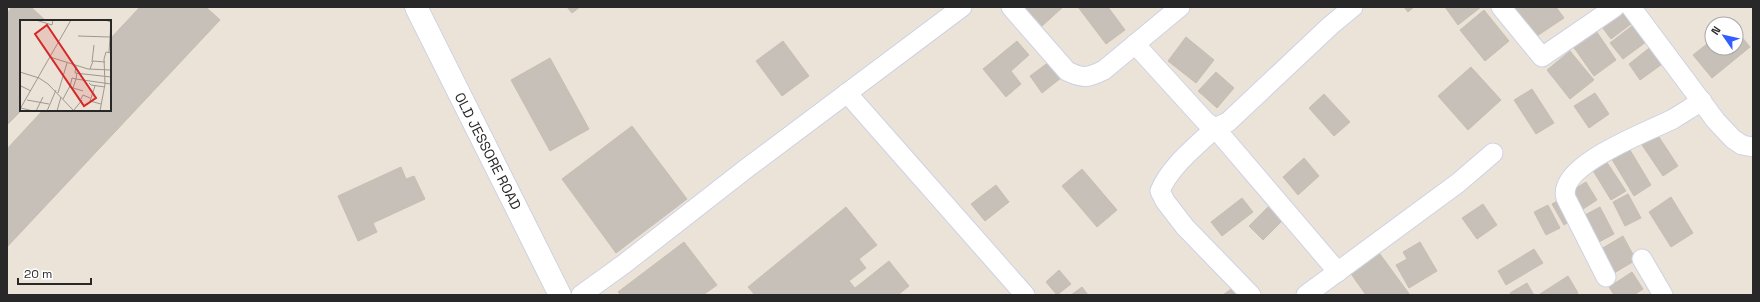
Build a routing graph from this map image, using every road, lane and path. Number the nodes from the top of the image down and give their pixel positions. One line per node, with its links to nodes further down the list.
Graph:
1 (416, 7): 18 (street, OLD JESSORE ROAD)
2 (962, 7): 10 (street)
3 (1011, 7): 9 (street)
4 (1180, 7): 9 (street)
5 (1353, 7): 12 (street)
6 (1501, 7): 7 (street)
7 (1615, 7)
8 (1631, 7): 11 (street)
9 (1135, 44): 12 (street)
10 (847, 93): 19 (street); 20 (street)
11 (1702, 101): 13 (street); 17 (street)
12 (1215, 128): 16 (street); 21 (street)
13 (1753, 147)
14 (1493, 153): 16 (street)
15 (1642, 259): 23 (street)
16 (1338, 272): 22 (street)
17 (1606, 277)
18 (560, 295)
19 (581, 295)
20 (1025, 295)
21 (1251, 295)
22 (1306, 295)
23 (1663, 295)

